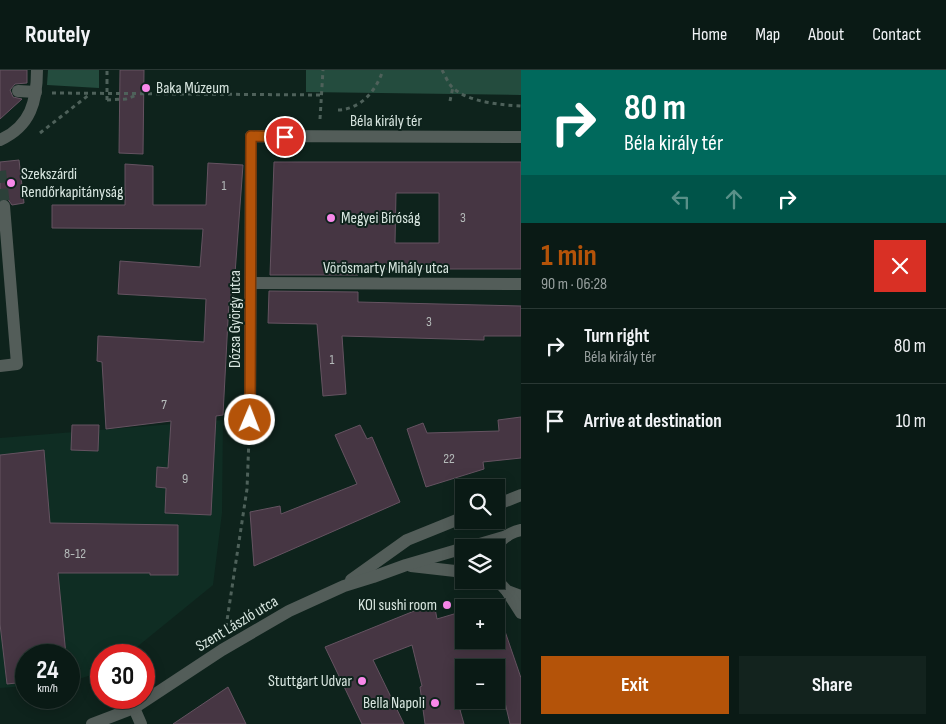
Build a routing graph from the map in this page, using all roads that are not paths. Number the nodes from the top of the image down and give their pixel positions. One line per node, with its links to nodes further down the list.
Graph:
1 (37, 70): 3 (street)
2 (18, 92): 3 (street)
3 (36, 92): 6 (street)
4 (251, 136): 5 (street, Béla király tér); 8 (street, Dózsa György utca)
5 (521, 137)
6 (0, 140)
7 (4, 206): 10 (street)
8 (251, 284): 9 (street, Vörösmarty Mihály utca); 11 (street, Dózsa György utca)
9 (521, 284)
10 (0, 366)
11 (250, 420)
12 (521, 495): 13 (street)
13 (505, 501)
14 (455, 521): 21 (street)
15 (516, 530): 16 (street, Szent László utca); 17 (street)
16 (490, 539)
17 (504, 539)
18 (455, 551): 19 (street, Szent László utca)
19 (406, 565): 20 (street, Szent László utca); 21 (street, Szent László utca)
20 (455, 571)
21 (344, 586): 26 (street, Szent László utca)
22 (505, 588): 24 (street)
23 (503, 589): 25 (street)
24 (521, 596)
25 (521, 613)
26 (155, 694)
27 (131, 709): 29 (street, Szent László utca)
28 (134, 709): 30 (street)
29 (92, 724)
30 (142, 724)

